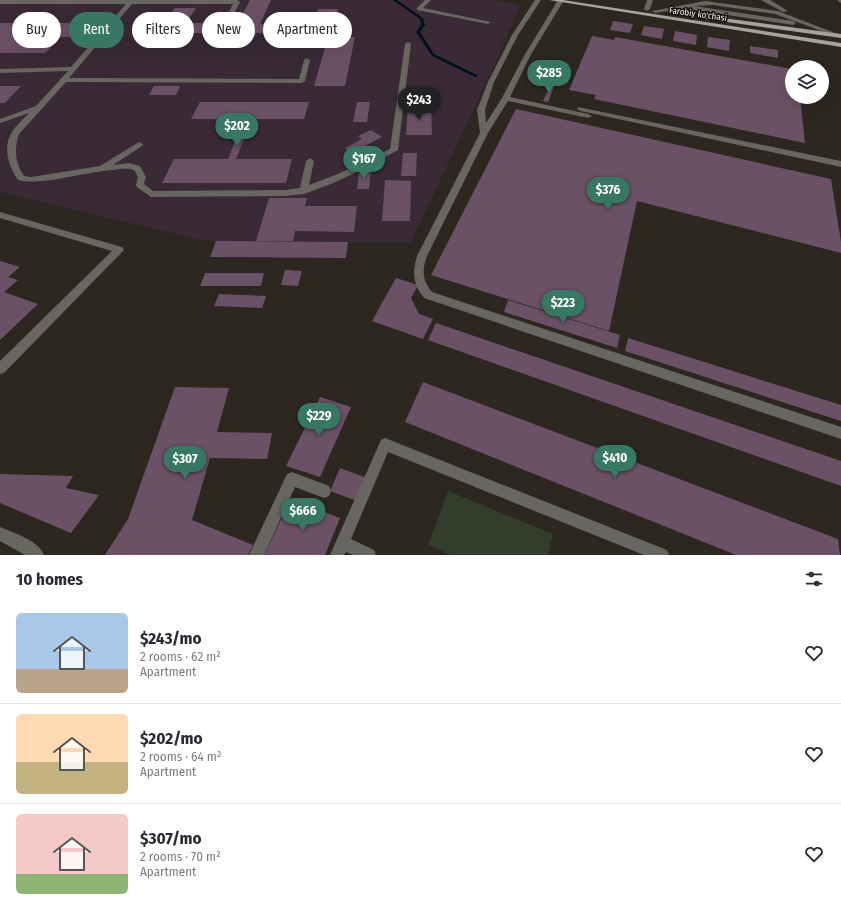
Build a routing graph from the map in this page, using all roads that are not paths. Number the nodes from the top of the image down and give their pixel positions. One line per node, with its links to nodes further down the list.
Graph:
1 (428, 0): 14 (street)
2 (538, 0): 30 (street)
3 (552, 0): 8 (main road, Farobiy ko'chasi)
4 (588, 0): 11 (main road, Farobiy ko'chasi)
5 (650, 0): 11 (street)
6 (766, 0): 16 (street)
7 (132, 1): 9 (street); 13 (street); 22 (street)
8 (560, 1): 17 (main road, Farobiy ko'chasi); 25 (street)
9 (0, 2)
10 (682, 6): 12 (street); 15 (street); 15 (street)
11 (648, 9): 12 (main road, Farobiy ko'chasi)
12 (655, 11): 16 (main road, Farobiy ko'chasi)
13 (232, 12)
14 (488, 22)
15 (808, 25): 16 (street)
16 (841, 36)
17 (800, 39): 19 (main road, Farobiy ko'chasi); 20 (main road)
18 (408, 44): 35 (street)
19 (841, 45)
20 (841, 50)
21 (307, 60): 24 (street)
22 (74, 69): 23 (street); 24 (street)
23 (0, 70)
24 (64, 80): 26 (street)
25 (506, 98): 28 (street); 30 (street)
26 (39, 107): 29 (street); 34 (street)
27 (581, 109): 33 (street)
28 (595, 118)
29 (0, 121)
30 (484, 133): 38 (street)
31 (139, 144): 34 (street)
32 (310, 161): 35 (street)
33 (841, 164)
34 (102, 168): 35 (street)
35 (304, 191)
36 (0, 215): 37 (street)
37 (0, 369)
38 (841, 433)
39 (324, 491): 43 (street)
40 (0, 534): 42 (street)
41 (340, 549): 44 (street); 45 (street)
42 (37, 555)
43 (256, 555)
44 (369, 555)
45 (662, 555)

